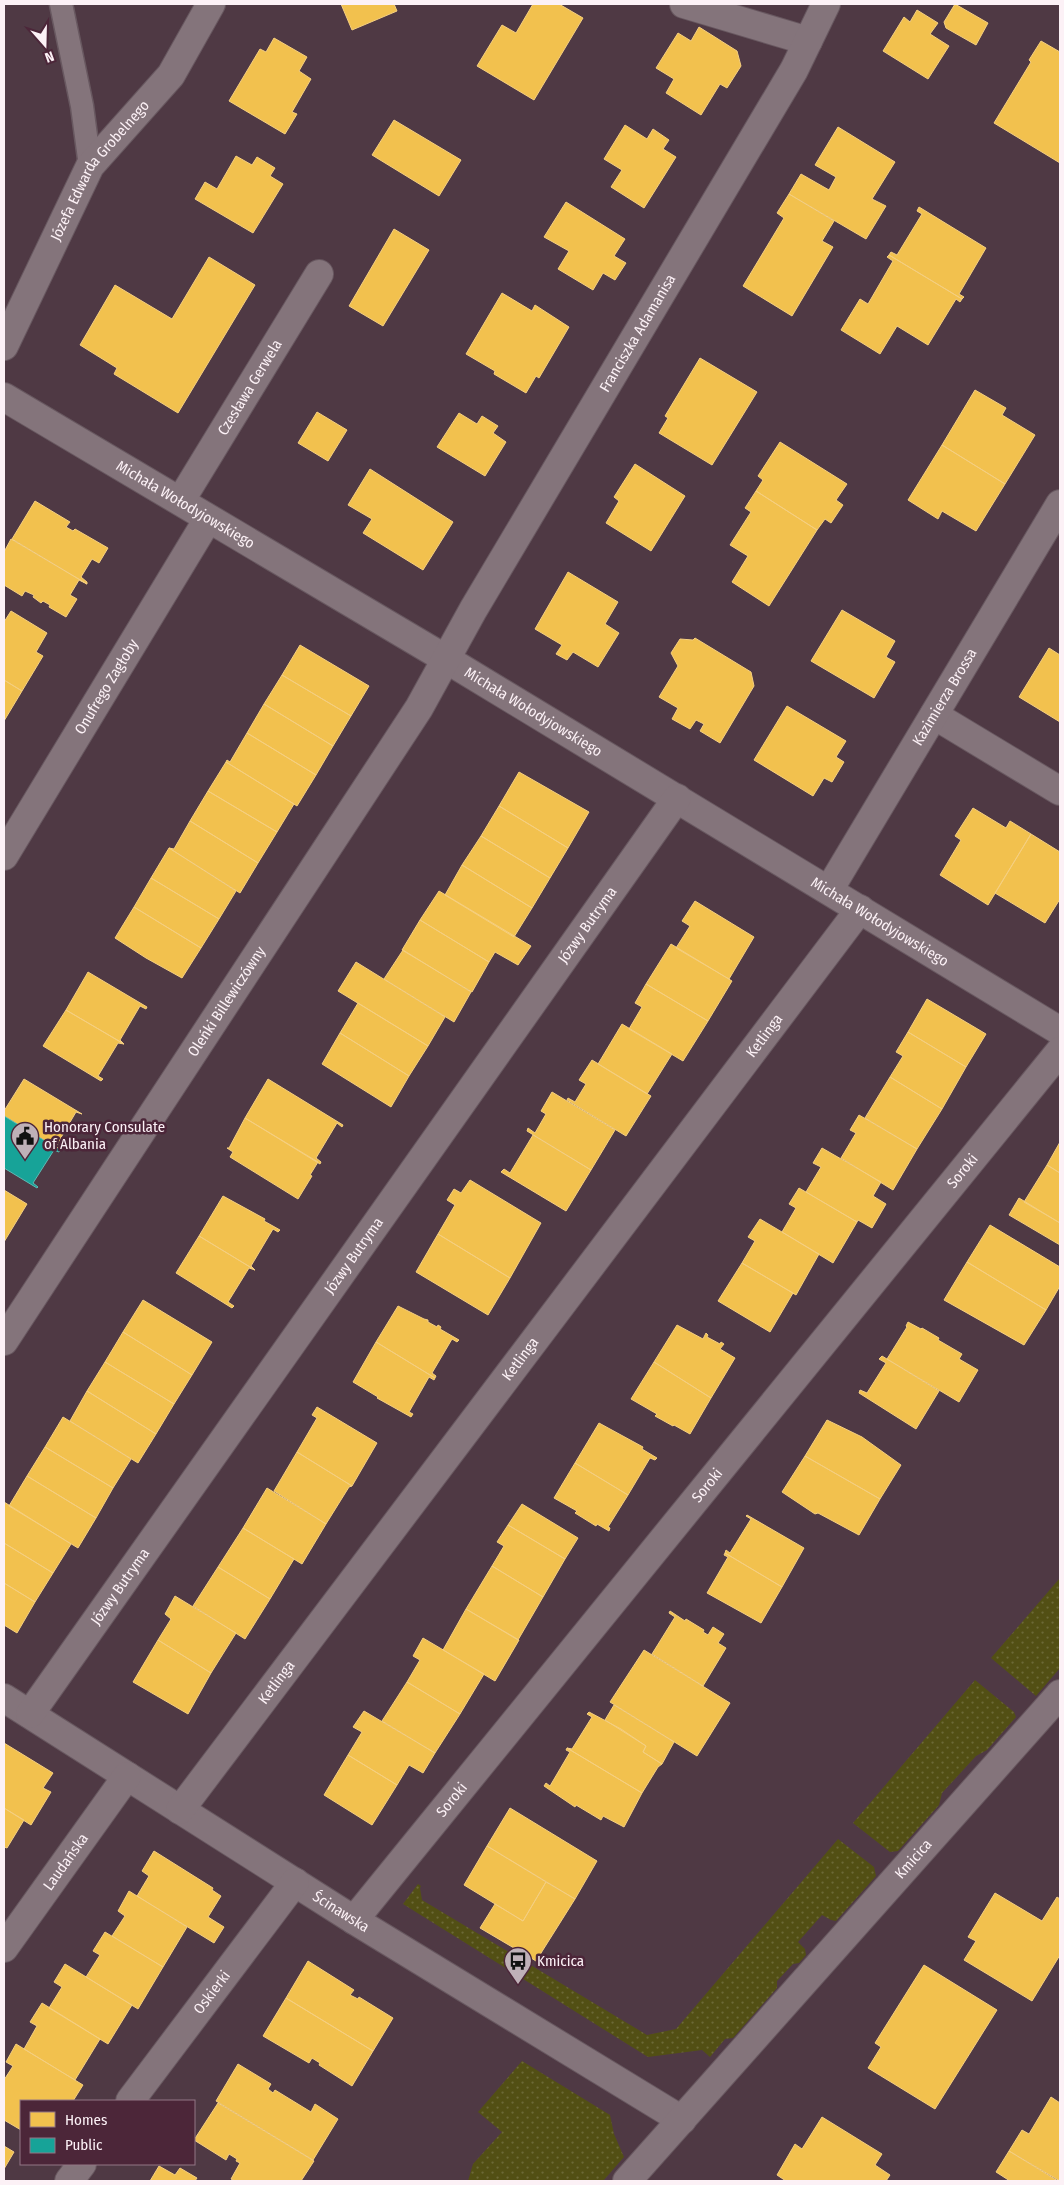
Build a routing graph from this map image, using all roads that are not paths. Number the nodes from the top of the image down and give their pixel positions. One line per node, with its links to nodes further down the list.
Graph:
1 (61, 4): 6 (lane)
2 (211, 4): 6 (street, Józefa Edwarda Grobelnego)
3 (684, 4): 5 (street)
4 (826, 4): 5 (street, Franciszka Adamanisa)
5 (808, 41): 13 (street, Franciszka Adamanisa)
6 (90, 166): 8 (street, Józefa Edwarda Grobelnego)
7 (319, 274): 10 (street, Czesława Gerwela)
8 (4, 346)
9 (4, 397): 10 (street, Michała Wołodyjowskiego)
10 (181, 500): 12 (street, Michała Wołodyjowskiego)
11 (1060, 504): 14 (street, Kazimierza Brossa)
12 (208, 519): 13 (street, Michała Wołodyjowskiego); 17 (street, Onufrego Zagłoby)
13 (446, 659): 16 (street, Michała Wołodyjowskiego); 22 (street, Oleńki Billewiczówny)
14 (934, 715): 15 (street); 18 (street, Kazimierza Brossa)
15 (1060, 791)
16 (677, 798): 18 (street, Michała Wołodyjowskiego); 25 (street, Józwy Butryma)
17 (4, 856)
18 (829, 890): 19 (street, Michała Wołodyjowskiego)
19 (860, 909): 20 (street, Michała Wołodyjowskiego); 27 (street, Ketlinga)
20 (1060, 1031)
21 (1060, 1051): 29 (street, Soroki)
22 (4, 1340)
23 (1060, 1694): 32 (street, Kmicica)
24 (4, 1698): 25 (street, Ścinawska)
25 (30, 1714): 26 (street, Ścinawska)
26 (127, 1776): 27 (street, Ścinawska); 30 (street, Laudańska)
27 (180, 1810): 28 (street, Ścinawska)
28 (295, 1882): 29 (street, Ścinawska); 31 (street, Oskierki)
29 (354, 1920): 32 (street, Ścinawska)
30 (4, 1948)
31 (131, 2100)
32 (682, 2120): 35 (street, Kmicica)
33 (81, 2165): 34 (street)
34 (69, 2181)
35 (627, 2181)

